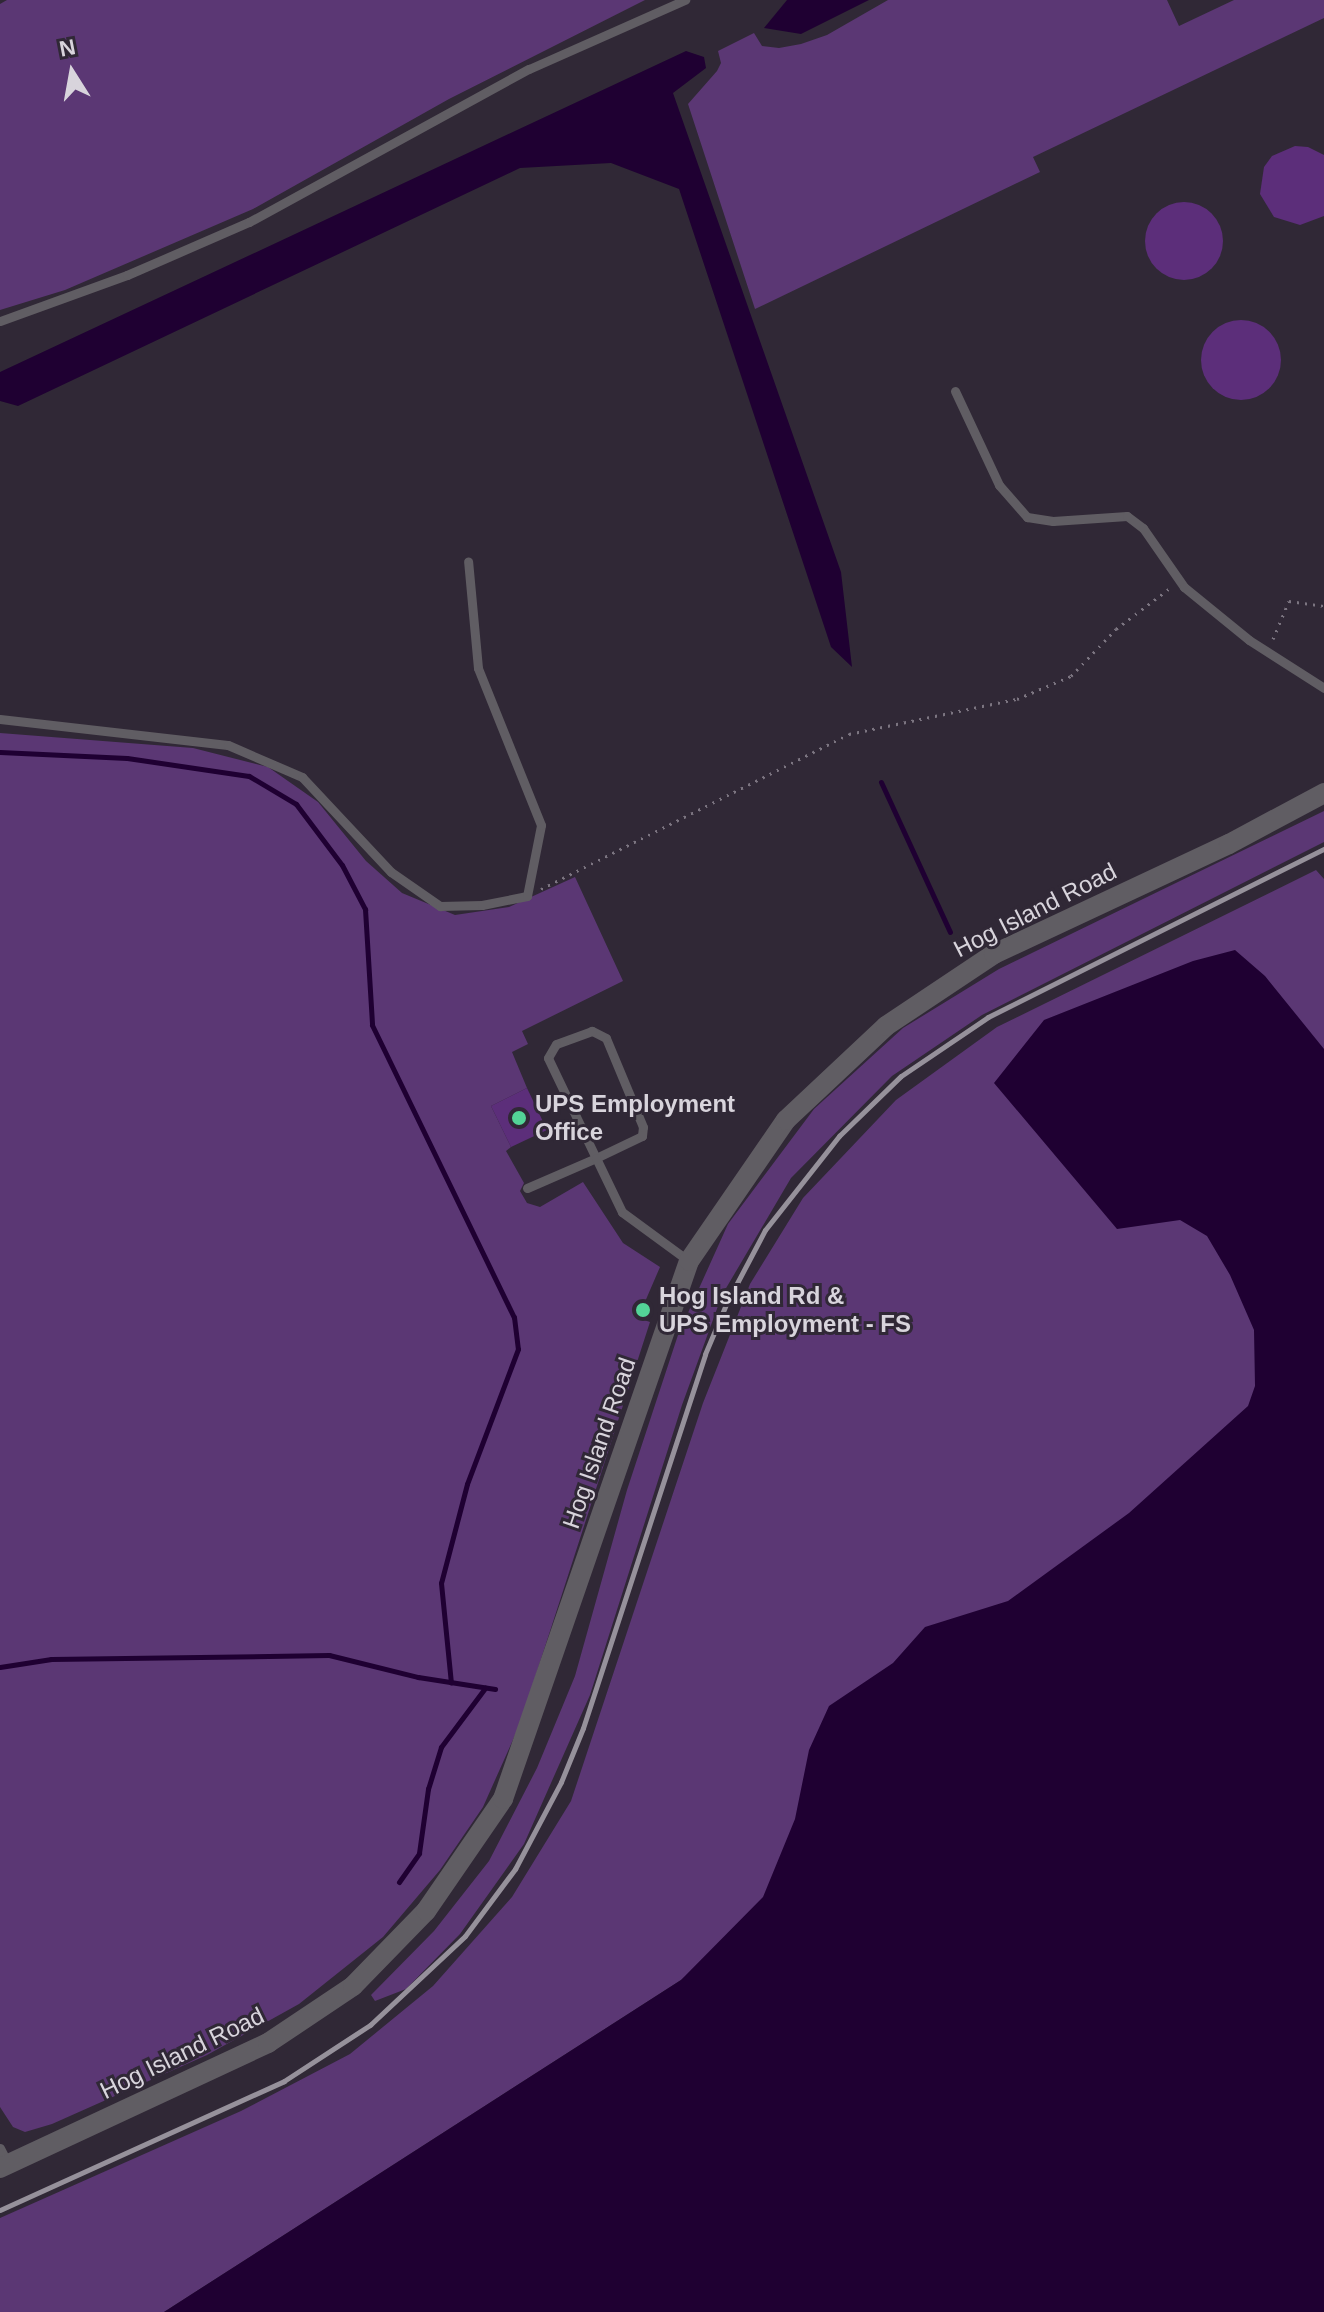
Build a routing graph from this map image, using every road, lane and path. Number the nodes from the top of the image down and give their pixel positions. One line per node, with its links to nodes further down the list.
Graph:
1 (685, 0): 2 (lane)
2 (0, 321)
3 (955, 391): 5 (lane)
4 (468, 561): 11 (lane)
5 (1179, 581): 7 (lane); 11 (path)
6 (1324, 606): 7 (path)
7 (1266, 651): 8 (lane)
8 (1324, 688)
9 (0, 719): 11 (lane)
10 (1324, 793): 14 (street, Hog Island Road)
11 (527, 896)
12 (596, 1158): 12 (lane); 13 (lane); 14 (lane)
13 (527, 1188)
14 (689, 1261): 15 (street, Hog Island Road)
15 (3, 2160)

